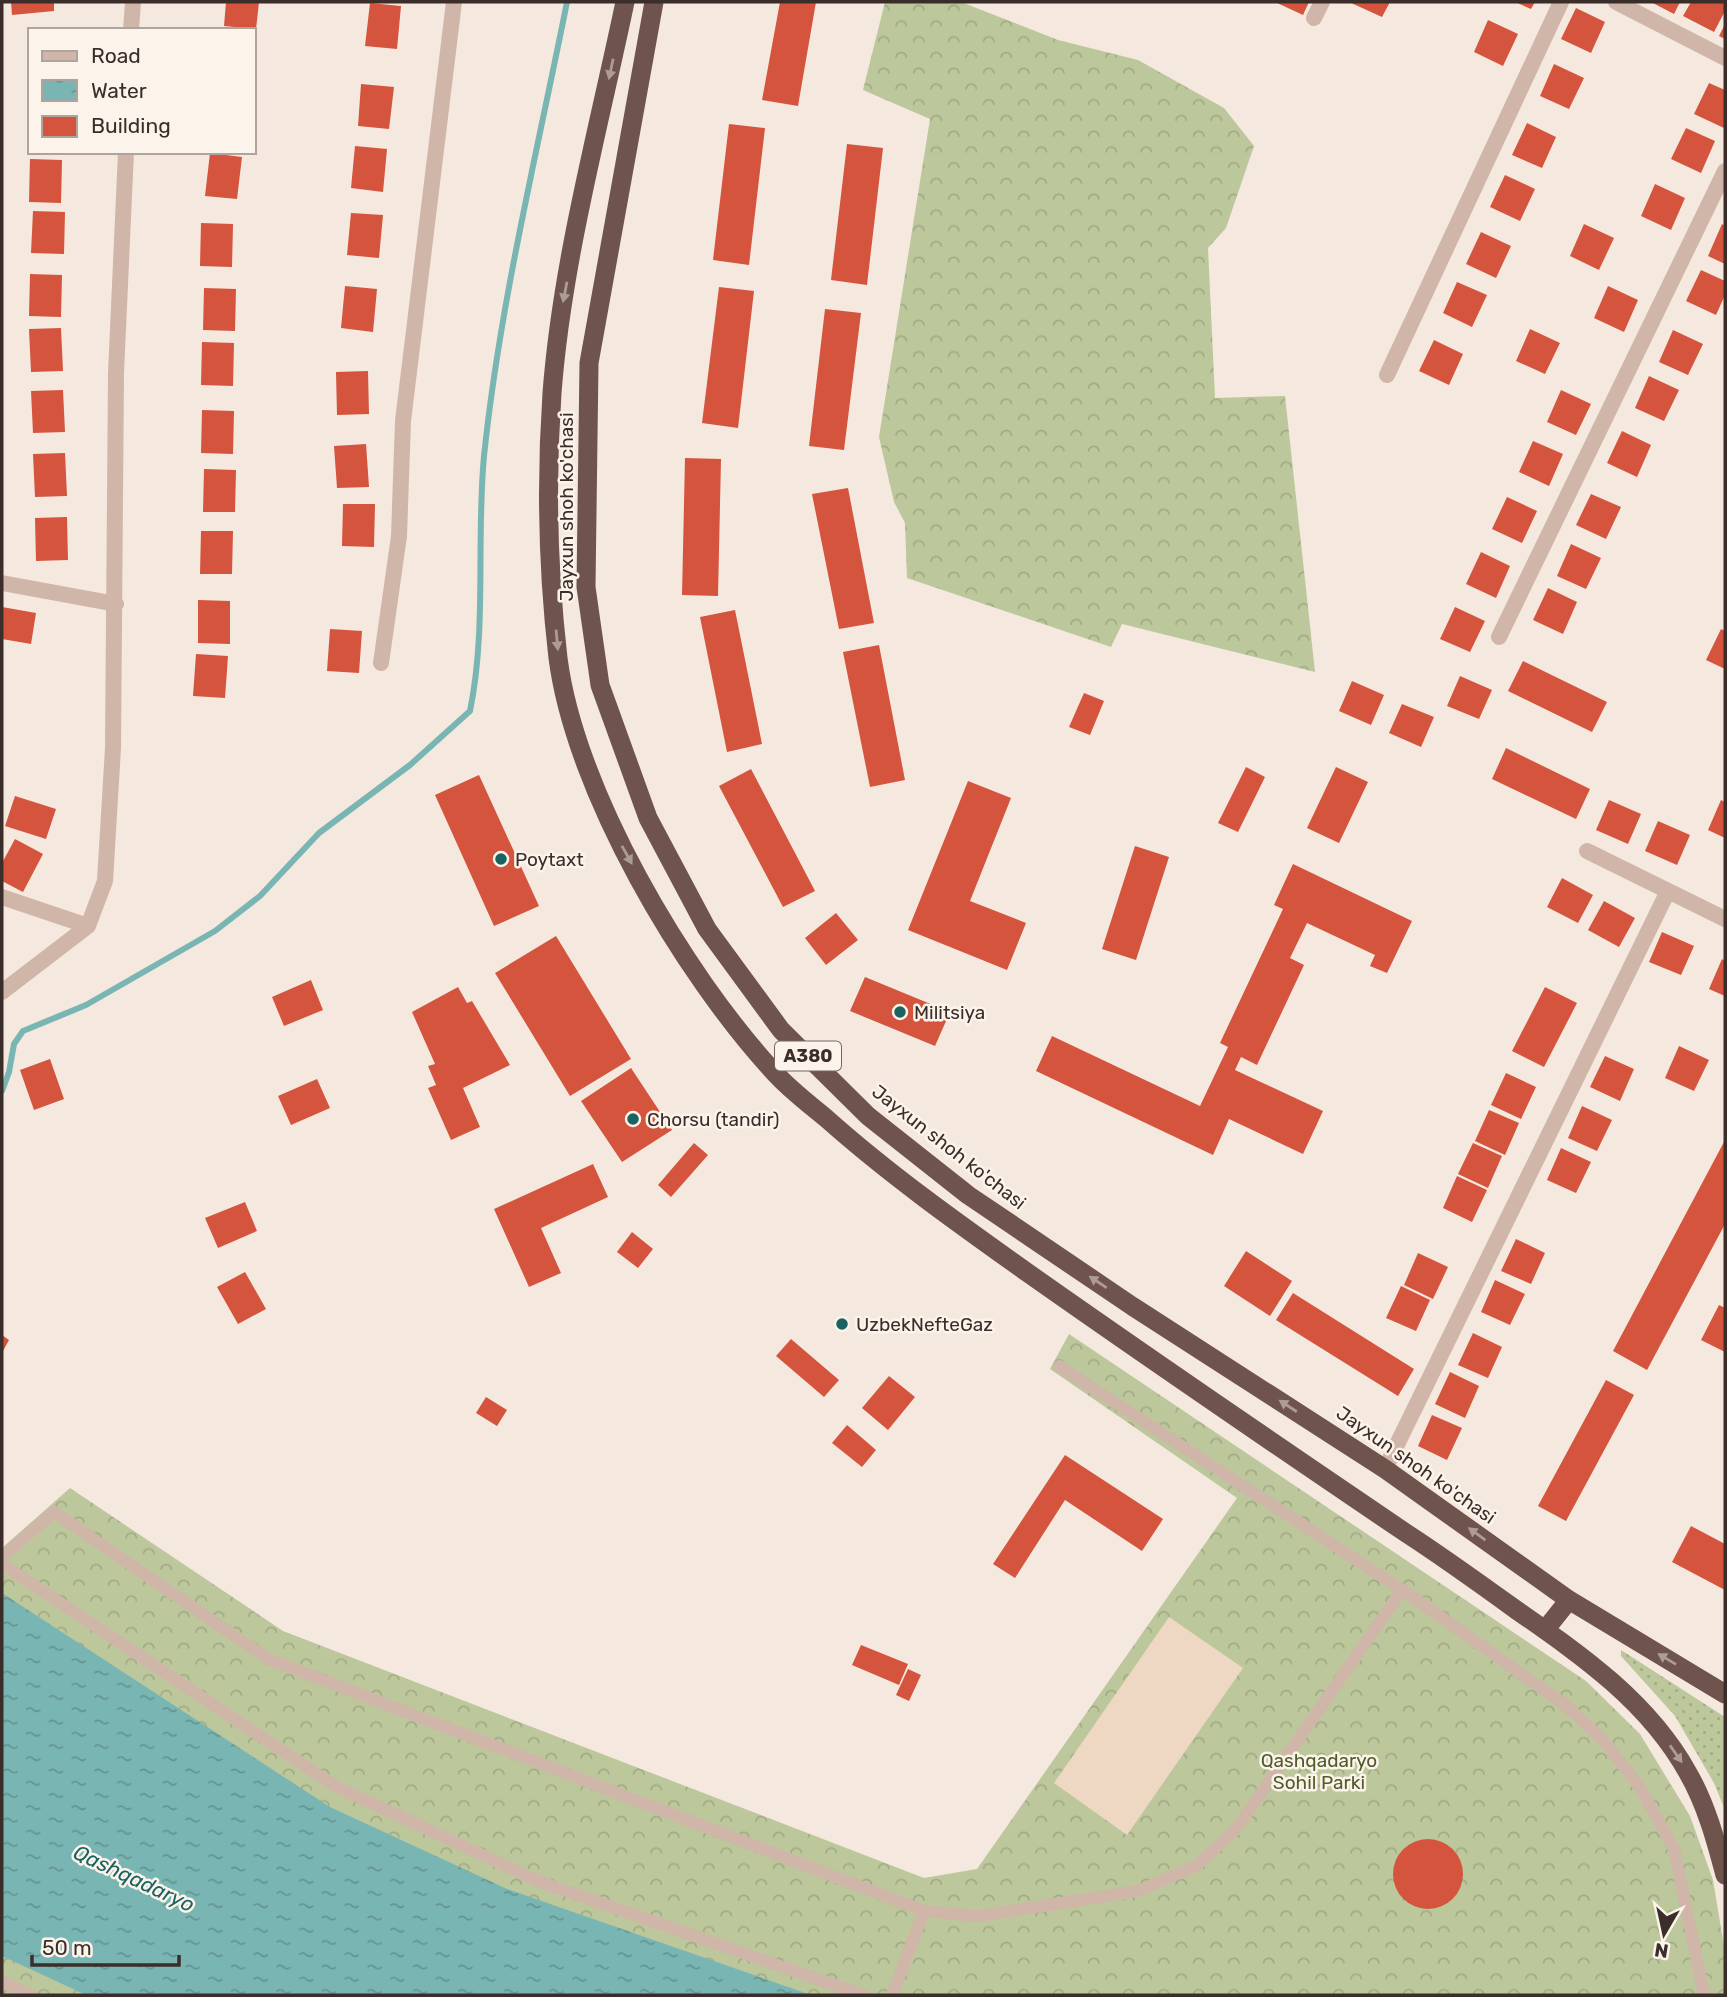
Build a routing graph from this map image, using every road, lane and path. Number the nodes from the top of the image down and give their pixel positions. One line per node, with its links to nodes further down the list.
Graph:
1 (133, 2): 9 (street)
2 (454, 2): 17 (street)
3 (625, 2): 30 (highway, Jayxun shoh ko'chasi / A380, one-way to 30)
4 (654, 2): 25 (highway, Jayxun shoh ko'chasi / A380, one-way to 4)
5 (1322, 2): 8 (street)
6 (1561, 2): 13 (street)
7 (1616, 2): 10 (street)
8 (1314, 18)
9 (131, 28)
10 (1725, 58)
11 (126, 154): 15 (street)
12 (1725, 171): 16 (street)
13 (1387, 375)
14 (2, 583): 15 (street)
15 (116, 604): 22 (street)
16 (1499, 637)
17 (381, 663)
18 (1587, 851): 19 (street)
19 (1668, 891): 21 (street); 25 (street)
20 (2, 897): 22 (street)
21 (1725, 919)
22 (88, 926): 23 (street)
23 (2, 992)
24 (1059, 1366): 28 (street)
25 (1385, 1469): 29 (highway, Jayxun shoh ko'chasi / A380, one-way to 25)
26 (2, 1557): 33 (street)
27 (2, 1564): 36 (street)
28 (1402, 1590): 33 (street); 38 (street)
29 (1569, 1600): 30 (highway); 31 (highway, Jayxun shoh ko'chasi / A380, one-way to 29)
30 (1545, 1630): 32 (highway, Jayxun shoh ko'chasi / A380, one-way to 32)
31 (1725, 1694)
32 (1725, 1875)
33 (924, 1911): 37 (street)
34 (2, 1982): 35 (street)
35 (31, 1995)
36 (863, 1995)
37 (892, 1995)
38 (1704, 1995)

